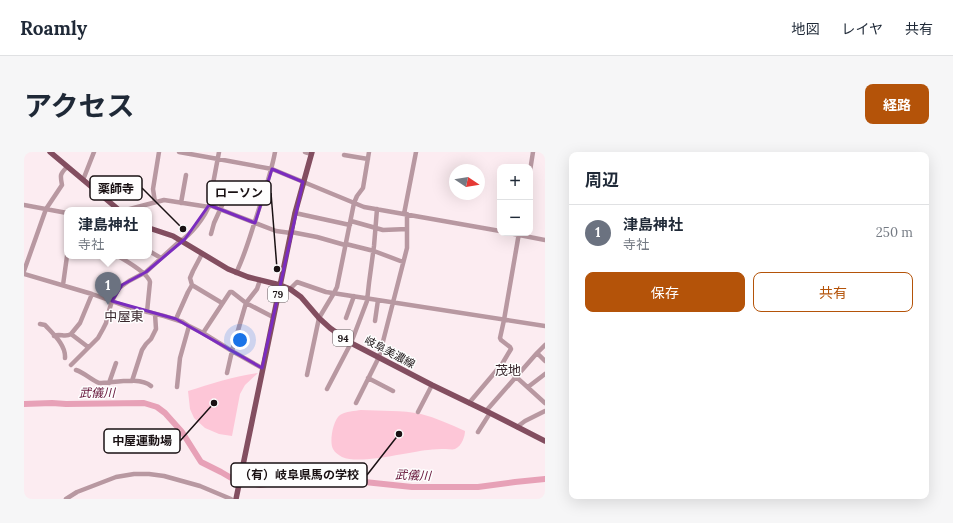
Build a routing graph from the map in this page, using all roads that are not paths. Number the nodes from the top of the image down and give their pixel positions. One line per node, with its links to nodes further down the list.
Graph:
1 (50, 152): 12 (main road)
2 (94, 152): 20 (street)
3 (159, 152): 23 (street)
4 (179, 152): 14 (street)
5 (219, 152): 14 (street)
6 (275, 152): 18 (street)
7 (305, 152): 8 (street)
8 (310, 152): 21 (main road, 79)
9 (369, 152): 15 (street)
10 (416, 152): 35 (street)
11 (533, 152): 16 (street)
12 (58, 155): 17 (main road)
13 (344, 155): 15 (street)
14 (218, 159): 18 (street); 27 (street)
15 (368, 159): 25 (street)
16 (531, 164)
17 (67, 166): 20 (main road); 30 (street)
18 (272, 170): 21 (street); 36 (street)
19 (186, 175): 24 (street)
20 (83, 180): 28 (main road)
21 (303, 182): 25 (street); 34 (main road, 79)
22 (225, 196): 31 (street)
23 (155, 202): 24 (street); 29 (street)
24 (181, 202): 27 (street)
25 (354, 203): 32 (street); 37 (street)
26 (24, 205): 30 (street)
27 (209, 206): 31 (street); 47 (street)
28 (115, 207)
29 (137, 207)
30 (46, 209): 33 (street); 56 (street)
31 (220, 209): 36 (street); 43 (street)
32 (377, 209): 35 (street); 38 (street)
33 (64, 213)
34 (295, 213): 37 (street); 42 (main road, 79)
35 (406, 214): 40 (street); 41 (street)
36 (254, 223): 42 (street); 58 (street)
37 (350, 223): 38 (street); 48 (street)
38 (376, 228): 40 (street); 49 (street)
39 (152, 229): 47 (main road, 岐阜美濃線 / 94)
40 (407, 230): 55 (street)
41 (497, 230)
42 (291, 233): 48 (street); 62 (main road, 79)
43 (211, 234)
44 (519, 236): 79 (street)
45 (528, 236): 46 (street)
46 (545, 240)
47 (180, 241): 51 (main road, 岐阜美濃線 / 94); 52 (street)
48 (346, 244): 49 (street); 64 (street)
49 (374, 251): 55 (street); 67 (street)
50 (152, 253): 52 (street)
51 (202, 254): 58 (main road, 岐阜美濃線 / 94); 61 (street)
52 (161, 258): 57 (street)
53 (67, 259): 60 (street)
54 (123, 259): 57 (street)
55 (404, 262): 72 (street)
56 (24, 273): 60 (street)
57 (143, 273): 69 (street); 73 (street)
58 (236, 273): 59 (main road, 岐阜美濃線 / 94)
59 (260, 280): 62 (main road, 岐阜美濃線 / 94); 71 (street)
60 (63, 285): 65 (street)
61 (192, 285): 70 (street); 78 (street)
62 (280, 285): 63 (main road, 岐阜美濃線 / 94); 75 (main road, 79)
63 (290, 289): 64 (street); 76 (main road, 岐阜美濃線 / 94)
64 (334, 293): 66 (street); 76 (street)
65 (92, 294): 69 (street); 85 (street)
66 (354, 296): 67 (street); 77 (street)
67 (368, 298): 68 (street); 87 (street)
68 (378, 300): 72 (street); 80 (street)
69 (112, 301): 73 (street); 89 (street)
70 (222, 302): 71 (street); 84 (street)
71 (246, 303): 75 (street); 90 (street)
72 (393, 303): 79 (street); 92 (street)
73 (147, 312): 74 (street)
74 (155, 314): 78 (street); 105 (street)
75 (273, 317): 98 (main road, 79)
76 (319, 318): 87 (main road, 岐阜美濃線 / 94); 102 (street)
77 (346, 318)
78 (176, 319): 82 (street)
79 (504, 320): 83 (street); 96 (street)
80 (375, 321)
81 (40, 324): 86 (street)
82 (189, 326): 84 (street); 109 (street)
83 (545, 326)
84 (203, 333): 90 (street)
85 (71, 334): 86 (street); 89 (street)
86 (54, 336): 93 (street)
87 (351, 343): 92 (main road, 岐阜美濃線 / 94); 111 (street)
88 (545, 345): 91 (street)
89 (88, 347): 97 (street)
90 (232, 351): 98 (street); 100 (street)
91 (537, 353): 94 (street); 103 (street)
92 (379, 357): 104 (street); 107 (main road, 岐阜美濃線 / 94)
93 (65, 358)
94 (545, 360)
95 (116, 363): 106 (street)
96 (502, 364): 103 (street); 114 (street)
97 (71, 365)
98 (262, 368): 122 (main road, 79)
99 (76, 370): 106 (street)
100 (227, 373)
101 (545, 374): 110 (street)
102 (307, 375)
103 (517, 376): 110 (street); 118 (street)
104 (368, 378): 112 (street); 113 (street)
105 (132, 381): 106 (street); 108 (street)
106 (109, 383)
107 (432, 385): 114 (main road, 岐阜美濃線 / 94); 117 (street)
108 (151, 386)
109 (177, 387)
110 (528, 387): 115 (street)
111 (327, 388)
112 (393, 391)
113 (356, 403)
114 (468, 403): 118 (main road, 岐阜美濃線 / 94)
115 (545, 403)
116 (545, 411): 119 (street)
117 (418, 412)
118 (488, 412): 119 (main road, 岐阜美濃線 / 94); 120 (street)
119 (517, 427): 121 (main road, 岐阜美濃線 / 94)
120 (478, 432)
121 (545, 441)
122 (234, 498): 123 (street)
123 (66, 499)

